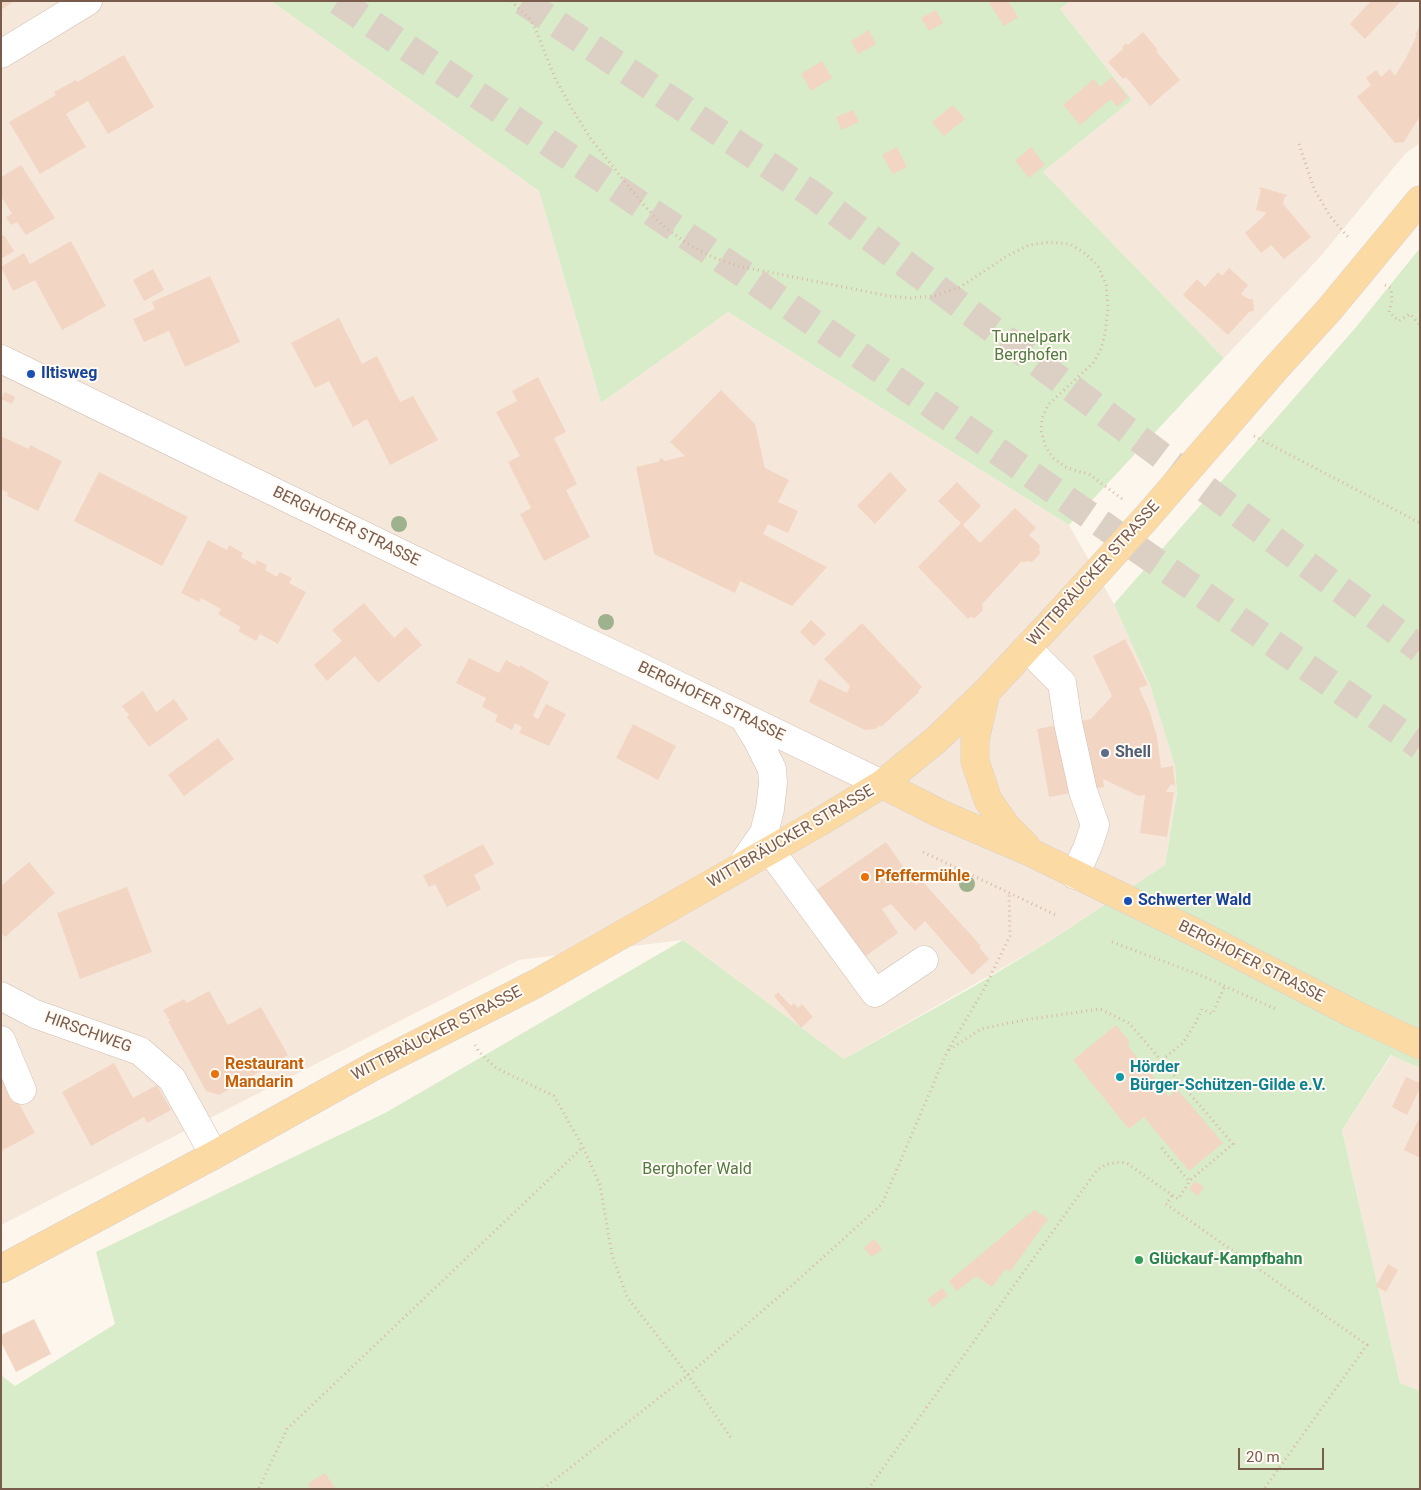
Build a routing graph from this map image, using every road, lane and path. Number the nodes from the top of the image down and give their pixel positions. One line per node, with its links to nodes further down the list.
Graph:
1 (88, 1): 3 (street)
2 (511, 1): 11 (path)
3 (1, 54)
4 (1299, 144): 6 (path)
5 (1420, 200): 11 (main road, WITTBRÄUCKER STRASSE)
6 (1346, 235)
7 (1383, 282): 8 (path)
8 (1420, 325)
9 (1, 359): 15 (street, BERGHOFER STRASSE)
10 (1254, 436): 12 (path)
11 (1147, 517): 13 (main road, WITTBRÄUCKER STRASSE)
12 (1420, 523)
13 (1027, 648): 14 (main road, WITTBRÄUCKER STRASSE); 21 (street)
14 (986, 692): 16 (main road, WITTBRÄUCKER STRASSE); 19 (main road)
15 (743, 717): 16 (street, BERGHOFER STRASSE); 20 (street)
16 (882, 784): 17 (main road, WITTBRÄUCKER STRASSE); 19 (main road, BERGHOFER STRASSE)
17 (770, 850): 20 (main road, WITTBRÄUCKER STRASSE); 25 (street)
18 (923, 852): 22 (path)
19 (1032, 853): 21 (main road, BERGHOFER STRASSE)
20 (741, 866): 29 (main road, WITTBRÄUCKER STRASSE)
21 (1075, 875): 31 (main road, BERGHOFER STRASSE)
22 (1009, 893): 23 (path); 32 (path)
23 (1058, 916)
24 (1112, 942): 26 (path)
25 (924, 960)
26 (1225, 986): 28 (path); 33 (path)
27 (1, 996): 37 (street, HIRSCHWEG)
28 (1278, 1010)
29 (460, 1023): 36 (path); 37 (main road, WITTBRÄUCKER STRASSE)
30 (1, 1040): 34 (street)
31 (1420, 1046)
32 (947, 1052): 33 (path); 41 (path)
33 (1162, 1060): 38 (path)
34 (22, 1090)
35 (1160, 1146): 38 (path)
36 (583, 1147): 41 (path); 43 (path)
37 (214, 1155): 40 (main road, WITTBRÄUCKER STRASSE)
38 (1189, 1181): 39 (path)
39 (1172, 1196): 45 (path); 46 (path)
40 (1, 1269)
41 (688, 1375): 42 (path); 44 (path)
42 (731, 1438)
43 (259, 1488)
44 (543, 1489)
45 (868, 1489)
46 (1264, 1489)

